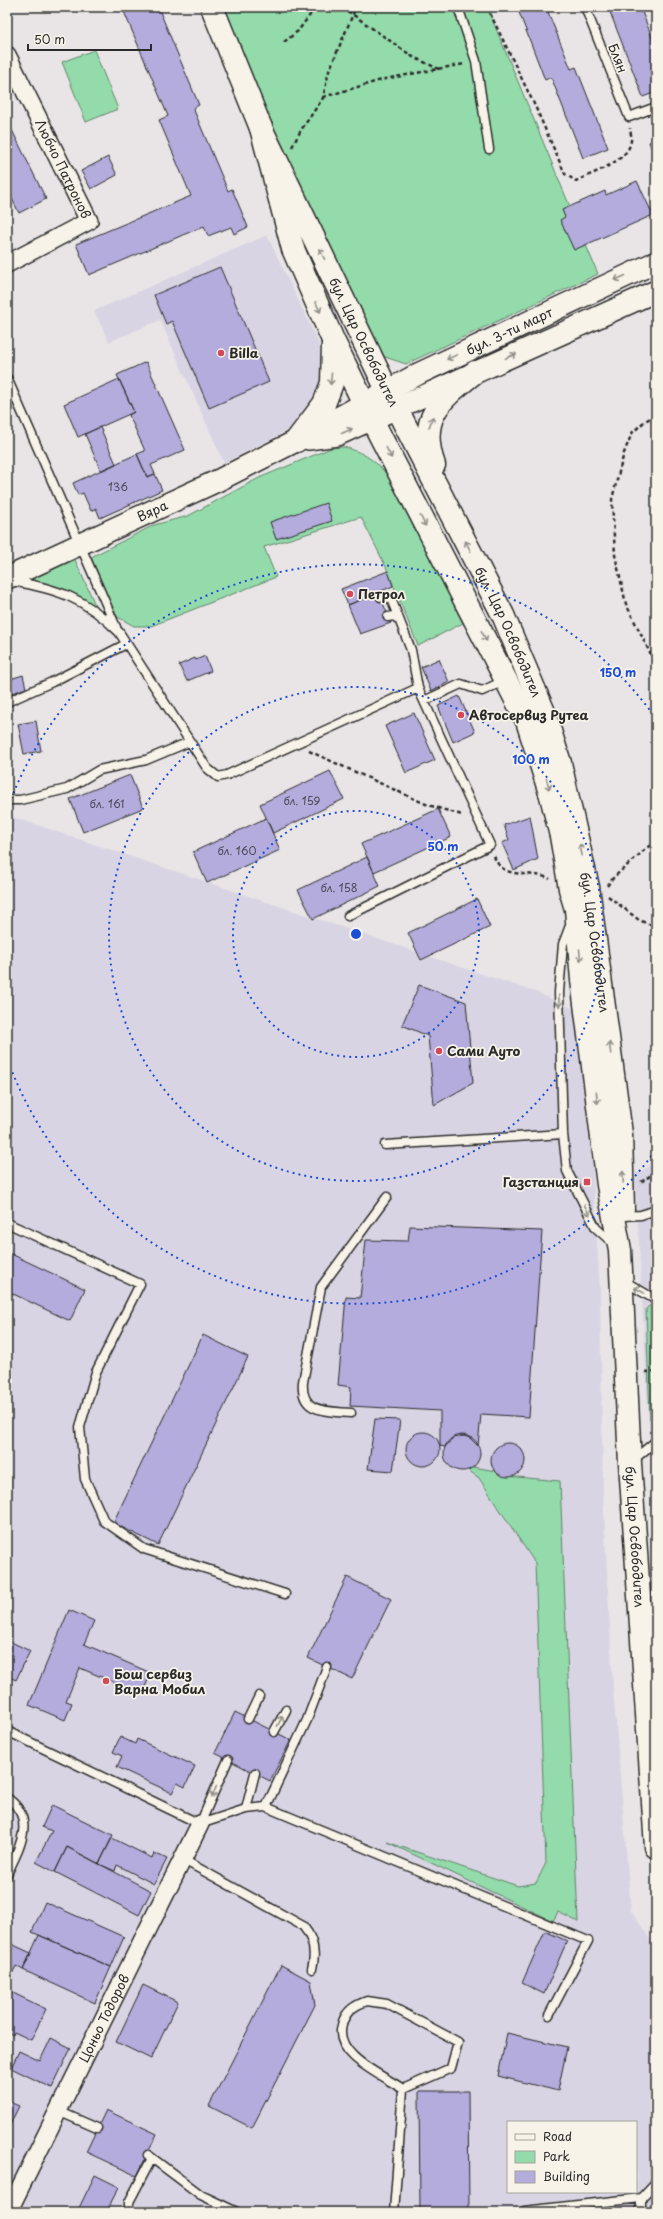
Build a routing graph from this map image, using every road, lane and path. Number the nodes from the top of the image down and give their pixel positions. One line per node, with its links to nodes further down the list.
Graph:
1 (212, 7): 16 (main road, бул. Цар Освободител)
2 (316, 7): 9 (path)
3 (342, 7): 8 (path)
4 (356, 7): 8 (path)
5 (458, 7): 11 (lane)
6 (487, 7): 15 (path)
7 (584, 7): 15 (lane, Блян)
8 (353, 14): 12 (path); 13 (path)
9 (284, 42)
10 (7, 55): 20 (street, Любчо Патронов)
11 (476, 61): 12 (path); 17 (lane)
12 (439, 70): 13 (path)
13 (323, 98): 18 (path)
14 (656, 107): 15 (lane)
15 (629, 117)
16 (261, 128): 18 (main road, бул. Цар Освободител); 22 (main road, бул. Цар Освободител, one-way to 22)
17 (490, 149)
18 (285, 177): 25 (main road, бул. Цар Освободител, one-way to 18)
19 (656, 262): 25 (street, бул. 3-ти март, one-way to 25)
20 (7, 264)
21 (656, 291): 23 (street, бул. 3-ти март, one-way to 21)
22 (333, 340): 26 (main road, бул. Цар Освободител); 28 (main road, one-way to 28)
23 (476, 372): 25 (street, бул. 3-ти март); 29 (main road, one-way to 23)
24 (7, 378): 30 (lane)
25 (392, 399): 26 (street, Вяра); 29 (main road, бул. Цар Освободител)
26 (368, 412): 28 (street, Вяра); 38 (main road, бул. Цар Освободител, one-way to 38)
27 (656, 415): 37 (path)
28 (296, 441): 30 (street, Вяра)
29 (451, 513): 48 (main road, бул. Цар Освободител, one-way to 29)
30 (80, 546): 31 (street, Вяра); 35 (lane)
31 (7, 579): 35 (lane)
32 (381, 597): 34 (lane)
33 (388, 617): 34 (lane)
34 (400, 620): 39 (lane)
35 (119, 632): 36 (lane)
36 (126, 644): 41 (lane); 42 (lane)
37 (656, 665)
38 (506, 680): 40 (lane); 48 (main road, бул. Цар Освободител, one-way to 48)
39 (418, 688): 40 (lane); 43 (lane)
40 (424, 701): 45 (lane)
41 (7, 702)
42 (189, 742): 43 (lane); 44 (lane)
43 (296, 744): 45 (path)
44 (7, 800)
45 (479, 822): 47 (lane)
46 (656, 840): 48 (path)
47 (490, 845): 48 (path); 49 (lane)
48 (584, 895): 50 (path); 51 (lane, one-way to 51); 55 (main road, бул. Цар Освободител, one-way to 48); 57 (main road, бул. Цар Освободител, one-way to 57)
49 (348, 916)
50 (656, 927)
51 (563, 1134): 52 (lane); 57 (lane, one-way to 57)
52 (385, 1145)
53 (387, 1197): 60 (lane)
54 (656, 1210): 55 (lane)
55 (623, 1216): 57 (main road, бул. Цар Освободител)
56 (7, 1223): 63 (lane)
57 (620, 1250): 58 (main road, бул. Цар Освободител)
58 (622, 1281): 59 (lane, one-way to 58); 62 (main road, бул. Цар Освободител)
59 (656, 1300)
60 (351, 1413)
61 (656, 1441): 62 (lane)
62 (630, 1462): 76 (main road, бул. Цар Освободител)
63 (285, 1594)
64 (327, 1667): 73 (lane)
65 (259, 1696): 67 (lane)
66 (286, 1710): 69 (lane, one-way to 66)
67 (248, 1718)
68 (7, 1731): 75 (lane)
69 (274, 1732)
70 (228, 1760): 75 (lane, one-way to 75)
71 (255, 1773): 74 (lane)
72 (7, 1798): 78 (lane)
73 (266, 1807): 74 (lane); 80 (lane)
74 (246, 1809): 75 (lane)
75 (200, 1824): 77 (street, Цоньо Тодоров)
76 (656, 1847)
77 (182, 1859): 79 (lane); 82 (street, Цоньо Тодоров)
78 (7, 1874)
79 (312, 1969)
80 (549, 2015)
81 (403, 2089): 81 (lane); 90 (lane)
82 (58, 2111): 83 (lane); 87 (street, Цоньо Тодоров)
83 (97, 2128)
84 (656, 2182): 85 (lane)
85 (641, 2198): 86 (lane); 91 (lane)
86 (524, 2211)
87 (8, 2212)
88 (129, 2212): 89 (lane)
89 (236, 2212)
90 (394, 2212)
91 (642, 2212)

